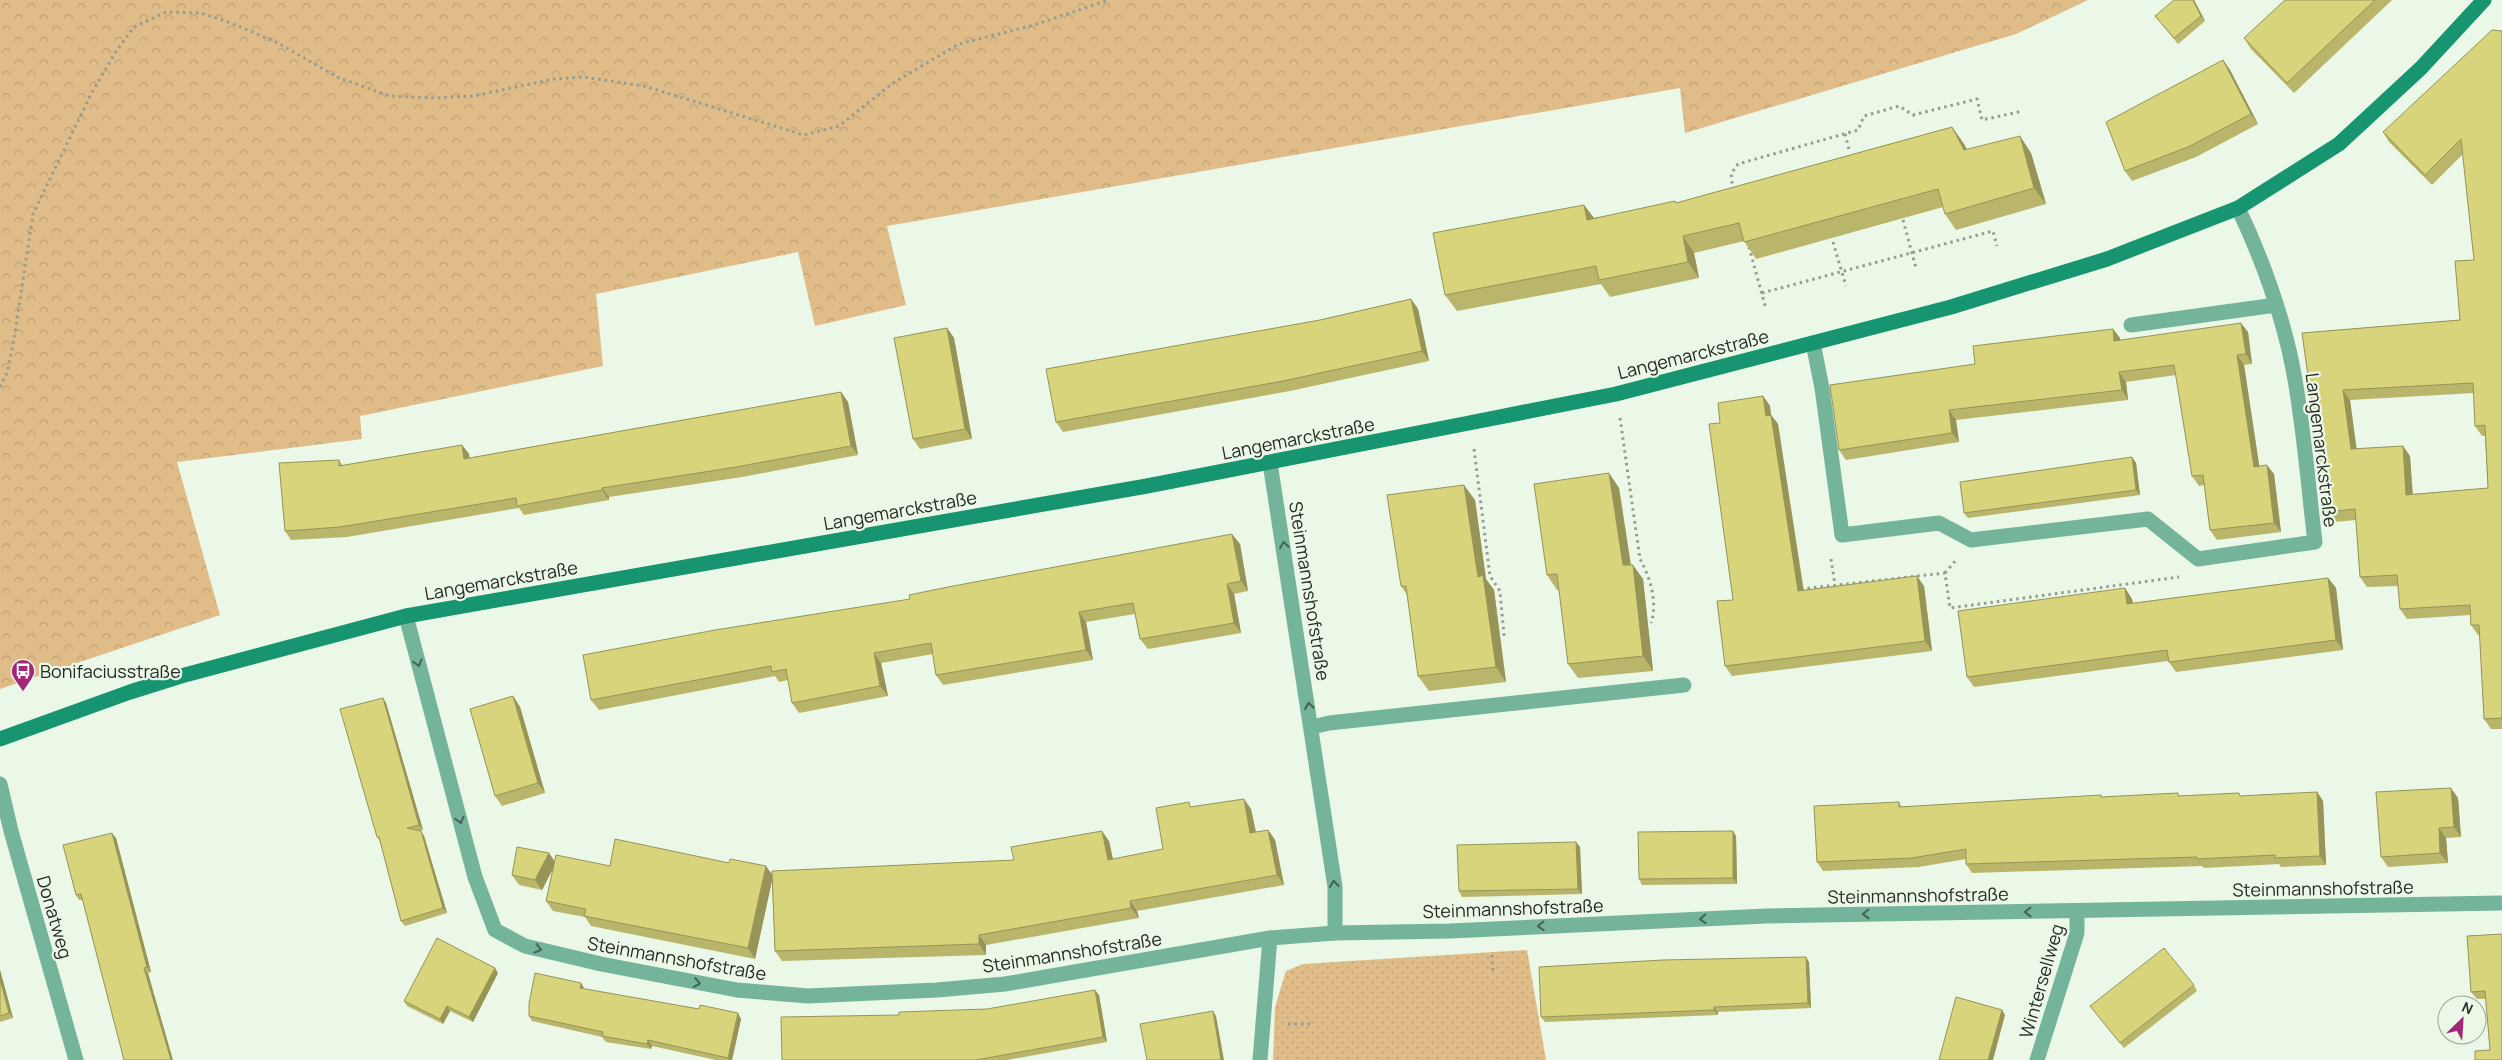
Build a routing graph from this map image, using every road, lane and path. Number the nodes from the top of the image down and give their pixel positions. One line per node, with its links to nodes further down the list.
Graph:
1 (1109, 0): 22 (path)
2 (2484, 0): 3 (street, Langemarckstraße)
3 (2474, 6): 8 (street, Langemarckstraße)
4 (2023, 111): 5 (path)
5 (1845, 134): 6 (path); 7 (path)
6 (1849, 149)
7 (1734, 193)
8 (2238, 208): 18 (street, Langemarckstraße); 21 (street, Langemarckstraße)
9 (1903, 220): 13 (path)
10 (1746, 237): 17 (path)
11 (1833, 242): 15 (path)
12 (1997, 246): 13 (path)
13 (1911, 252): 14 (path); 15 (path)
14 (1916, 268)
15 (1841, 271): 16 (path); 17 (path)
16 (1846, 286)
17 (1762, 293): 19 (path)
18 (2276, 305): 20 (street); 26 (street, Langemarckstraße)
19 (1766, 309)
20 (2131, 326)
21 (1813, 343): 23 (street, Langemarckstraße); 26 (street)
22 (0, 387)
23 (1616, 394): 24 (street, Langemarckstraße); 29 (path)
24 (1469, 423): 25 (street, Langemarckstraße); 30 (path)
25 (1270, 463): 28 (street, Langemarckstraße); 32 (street, Steinmannshofstraße, one-way to 25)
26 (2198, 559): 27 (path)
27 (1795, 590)
28 (406, 616): 33 (street, Langemarckstraße); 39 (street, Steinmannshofstraße, one-way to 39)
29 (1651, 623)
30 (1504, 636)
31 (1684, 685): 32 (street)
32 (1312, 727): 38 (street, Steinmannshofstraße, one-way to 32)
33 (0, 739)
34 (0, 784): 35 (street, Donatweg)
35 (5, 834): 40 (street, Donatweg)
36 (2502, 903): 37 (street, Steinmannshofstraße)
37 (2077, 911): 38 (street, Steinmannshofstraße, one-way to 38); 42 (street, Wintersellweg)
38 (1335, 933): 39 (street, Steinmannshofstraße)
39 (1270, 938): 41 (street)
40 (76, 1060)
41 (1260, 1060)
42 (2037, 1060)

